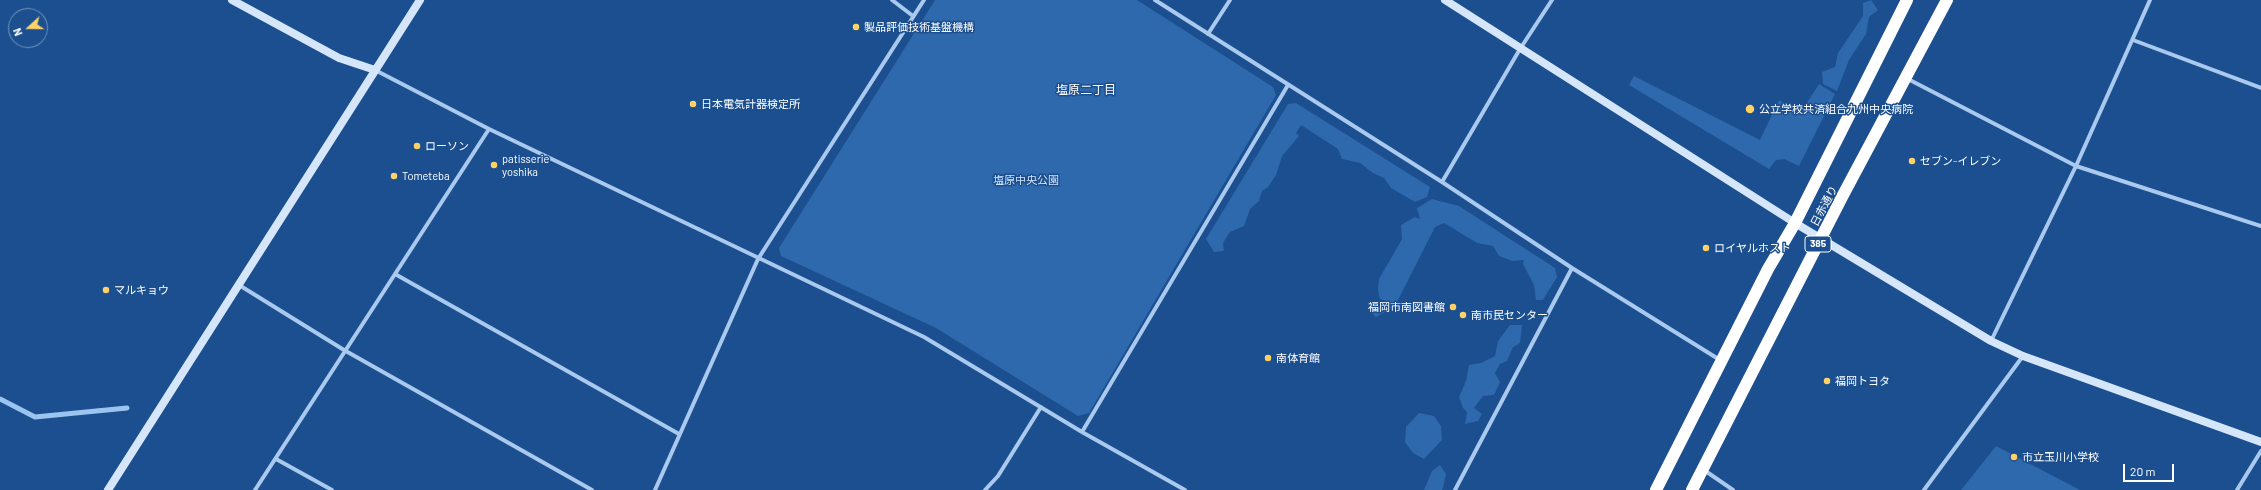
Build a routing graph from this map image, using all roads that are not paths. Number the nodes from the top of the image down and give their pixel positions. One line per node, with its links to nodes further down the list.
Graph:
1 (232, 0): 16 (street)
2 (420, 0): 16 (street)
3 (892, 0): 12 (street)
4 (924, 0): 12 (street)
5 (1155, 0): 13 (street)
6 (1230, 0): 13 (street)
7 (1445, 0): 15 (street)
8 (1552, 0): 15 (street)
9 (1907, 0): 23 (highway, 日赤通り / 385)
10 (1947, 0): 17 (highway, 日赤通り / 385)
11 (2150, 0): 14 (street)
12 (913, 16): 26 (street)
13 (1208, 34): 18 (street)
14 (2133, 40): 19 (street); 21 (street)
15 (1520, 49): 22 (street); 23 (street)
16 (375, 70): 20 (street); 29 (street)
17 (1906, 78): 21 (street); 25 (highway, 日赤通り / 385)
18 (1288, 86): 22 (street); 35 (street)
19 (2261, 88)
20 (489, 129): 26 (street); 28 (street)
21 (2076, 166): 24 (street); 30 (street)
22 (1442, 182): 27 (street)
23 (1795, 223): 25 (street); 33 (highway, 日赤通り / 385)
24 (2261, 226)
25 (1822, 238): 30 (street); 40 (highway, 日赤通り / 385)
26 (758, 259): 34 (street); 36 (street)
27 (1572, 268): 33 (street); 48 (street)
28 (395, 274): 31 (street); 36 (street)
29 (240, 285): 31 (street); 41 (street)
30 (1991, 341): 32 (street)
31 (344, 350): 39 (street); 44 (street)
32 (2023, 356): 37 (street); 52 (street)
33 (1722, 361): 49 (highway, 日赤通り / 385)
34 (1041, 407): 35 (street); 46 (street)
35 (1082, 432): 47 (street)
36 (679, 434): 45 (street)
37 (2261, 442)
38 (2261, 451): 53 (street)
39 (276, 459): 42 (street); 43 (street)
40 (1703, 470): 50 (highway, 日赤通り / 385); 51 (street)
41 (108, 490)
42 (255, 490)
43 (332, 490)
44 (592, 490)
45 (655, 490)
46 (985, 490)
47 (1185, 490)
48 (1455, 490)
49 (1656, 490)
50 (1692, 490)
51 (1733, 490)
52 (1924, 490)
53 (2237, 490)

